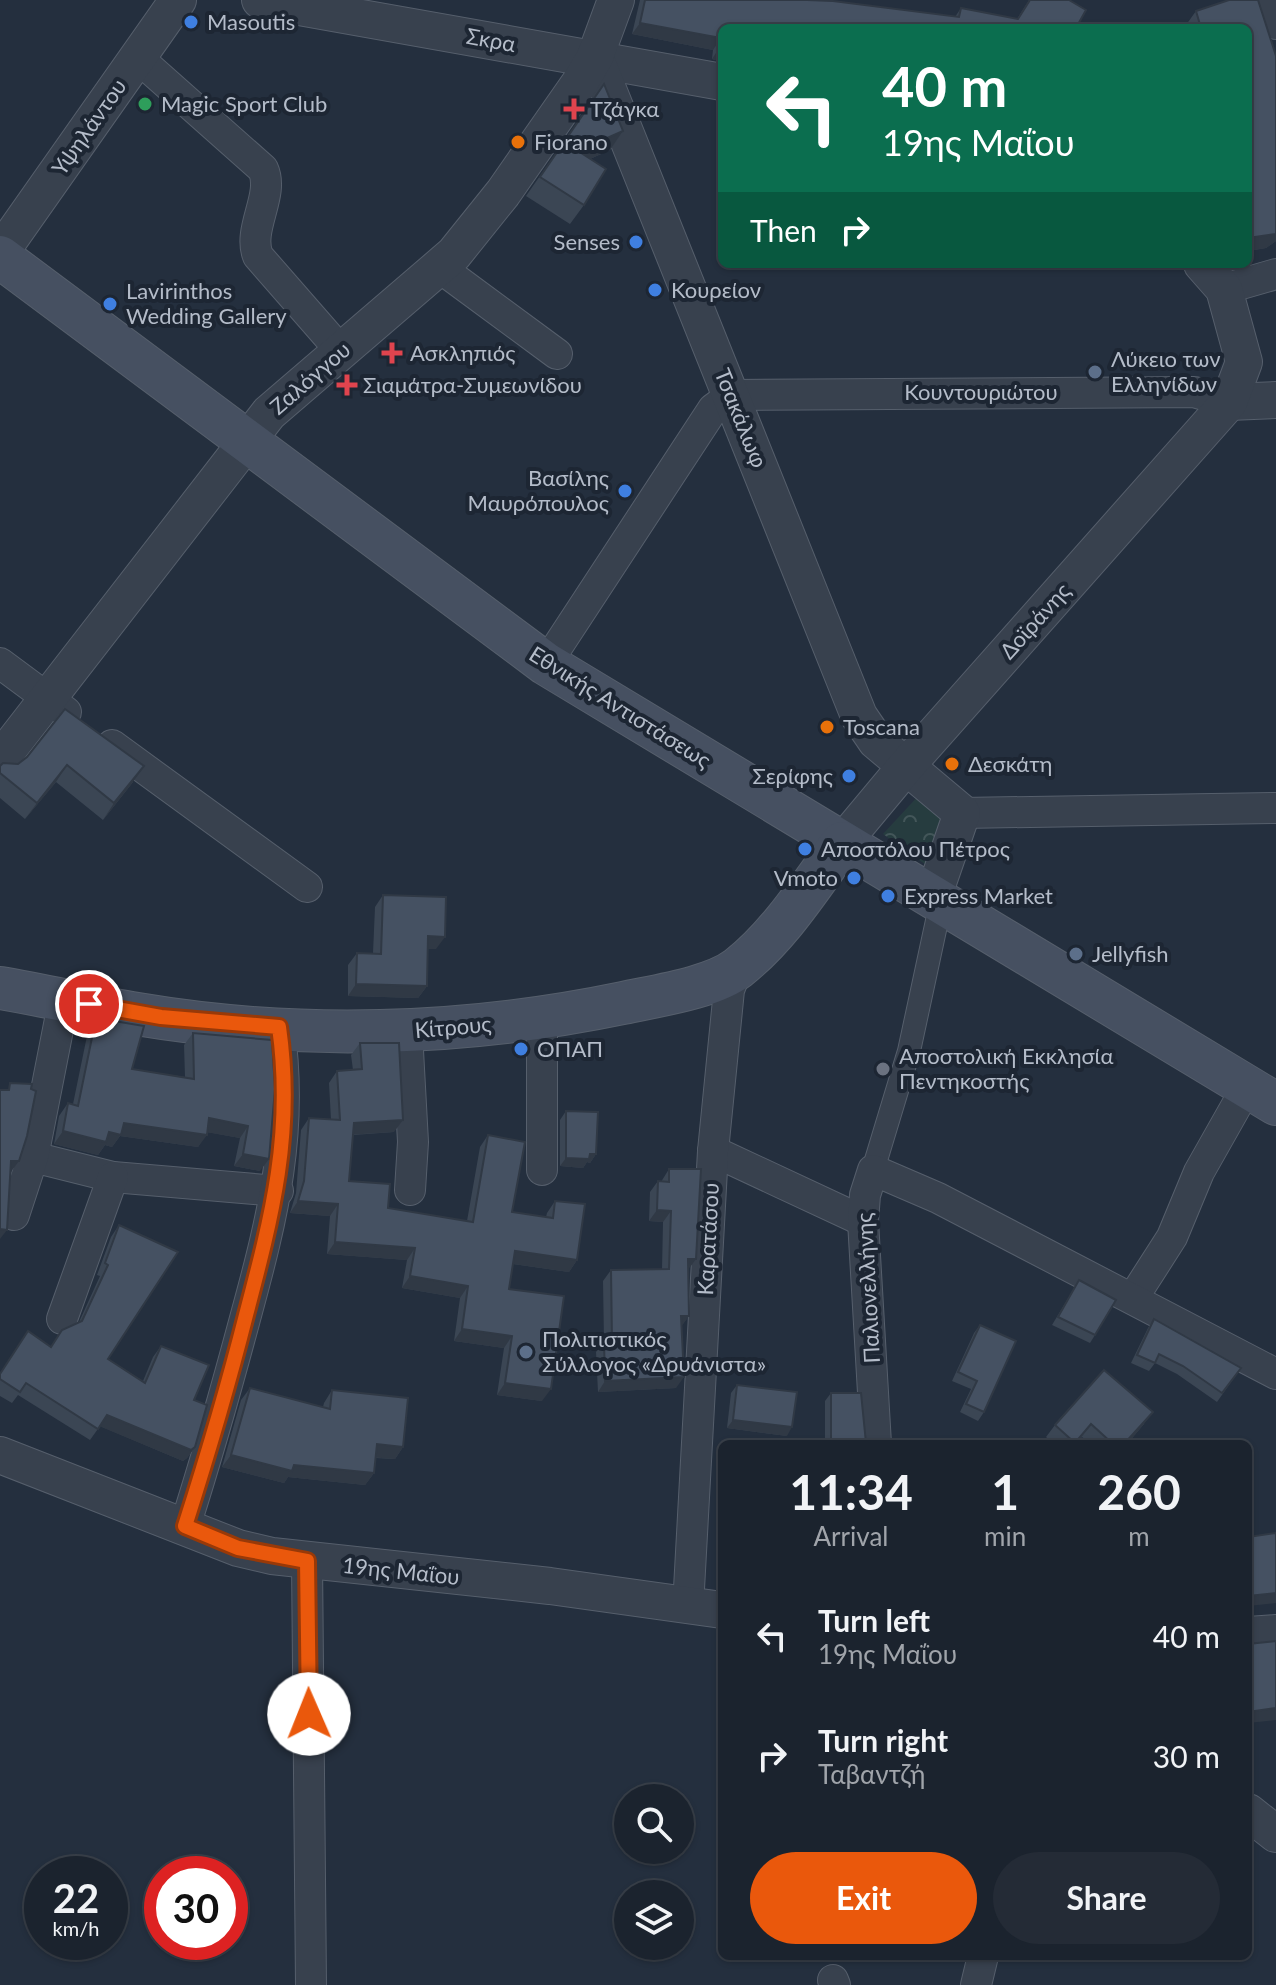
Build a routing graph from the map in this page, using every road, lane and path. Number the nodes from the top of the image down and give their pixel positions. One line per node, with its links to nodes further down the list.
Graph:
1 (178, 0): 6 (street, Υψηλάντου)
2 (260, 0): 7 (street, Σκρα)
3 (616, 0): 7 (street, Ζαλόγγου)
4 (1267, 0): 5 (street)
5 (1276, 24)
6 (138, 58): 9 (street, Υψηλάντου); 13 (street)
7 (588, 69): 8 (street, Σκρα); 10 (street, Ζαλόγγου); 15 (street, Τσακάλωφ)
8 (718, 82)
9 (0, 255): 18 (main road, Εθνικής Αντιστάσεως)
10 (439, 267): 13 (street, Ζαλόγγου); 14 (street)
11 (1276, 274): 12 (street)
12 (1213, 276): 17 (street)
13 (341, 351): 18 (street, Ζαλόγγου)
14 (557, 354)
15 (732, 395): 17 (street, Κουντουριώτου); 20 (street); 23 (street, Τσακάλωφ)
16 (1276, 400): 17 (street, Κουντουριώτου)
17 (1229, 402): 23 (street, Δοϊράνης)
18 (245, 442): 20 (main road, Εθνικής Αντιστάσεως); 21 (street, Ζαλόγγου)
19 (0, 663): 21 (street)
20 (546, 664): 26 (main road, Εθνικής Αντιστάσεως)
21 (48, 698): 22 (street, Ζαλόγγου); 27 (street)
22 (0, 760)
23 (907, 765): 25 (street, Τσακάλωφ); 26 (street, Δοϊράνης)
24 (1276, 808): 25 (street)
25 (962, 813): 28 (street)
26 (842, 843): 28 (main road, Εθνικής Αντιστάσεως); 29 (main road, Κίτρους)
27 (307, 887)
28 (937, 899): 35 (main road, Εθνικής Αντιστάσεως); 39 (street, Παλιονελλήνης)
29 (737, 969): 32 (main road, Κίτρους); 36 (street, Καρατάσου)
30 (0, 988): 31 (main road, Κίτρους)
31 (64, 999): 33 (main road, Κίτρους); 37 (street)
32 (542, 1017): 34 (main road, Κίτρους); 38 (street)
33 (279, 1027): 34 (main road, Κίτρους); 42 (street)
34 (407, 1032): 41 (street)
35 (1262, 1095): 45 (street)
36 (713, 1151): 44 (street); 52 (street, Καρατάσου)
37 (33, 1157): 40 (street); 43 (street)
38 (542, 1170)
39 (873, 1170): 44 (street, Παλιονελλήνης); 45 (street)
40 (113, 1177): 42 (street); 46 (street)
41 (410, 1190)
42 (278, 1191): 50 (street)
43 (14, 1215)
44 (863, 1221): 48 (street, Παλιονελλήνης)
45 (1133, 1298): 47 (street)
46 (62, 1319)
47 (1276, 1374)
48 (876, 1440)
49 (0, 1455): 50 (street, 19ης Μαΐου)
50 (185, 1526): 51 (street, 19ης Μαΐου)
51 (307, 1561): 52 (street, 19ης Μαΐου); 58 (street)
52 (705, 1609)
53 (1276, 1630): 54 (street)
54 (1252, 1632)
55 (1252, 1815): 56 (street)
56 (1276, 1834)
57 (982, 1960): 59 (street)
58 (311, 1985)
59 (976, 1985)

